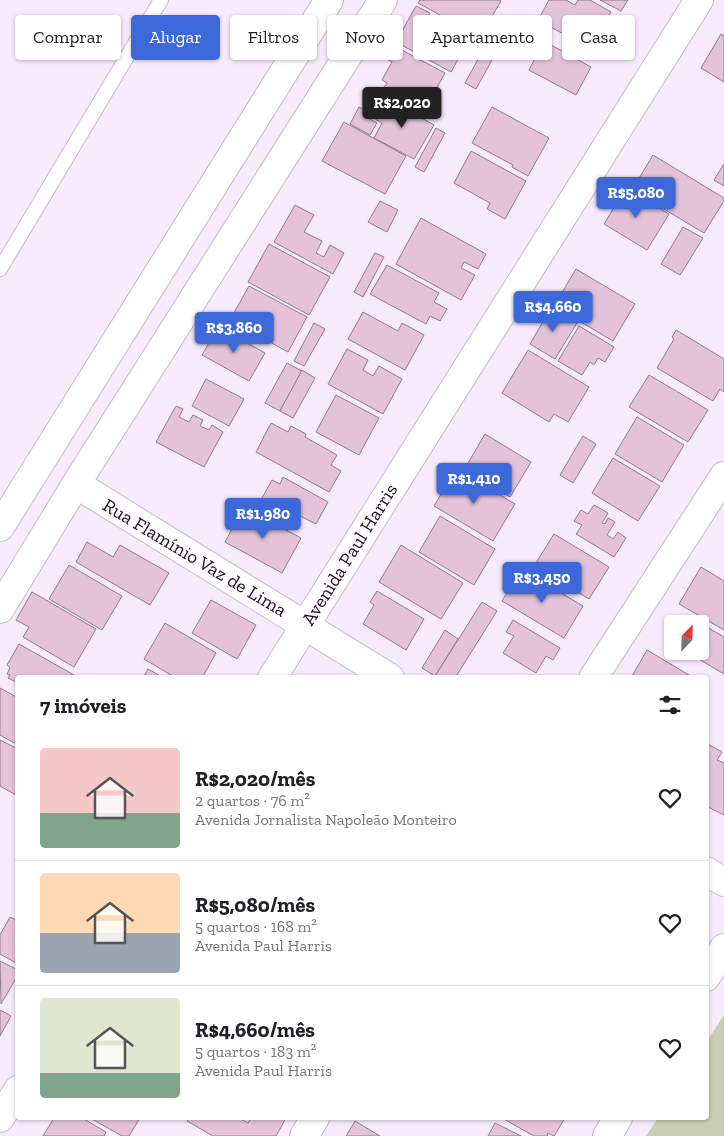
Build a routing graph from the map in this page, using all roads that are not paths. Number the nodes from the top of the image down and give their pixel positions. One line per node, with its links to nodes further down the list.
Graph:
1 (161, 0): 5 (lane)
2 (329, 0): 8 (street)
3 (383, 0): 7 (street)
4 (699, 0): 10 (street, Avenida Paul Harris)
5 (0, 269)
6 (724, 476): 13 (street)
7 (76, 484): 9 (street); 10 (street, Rua Flamínio Vaz de Lima)
8 (0, 527)
9 (0, 609)
10 (305, 624): 11 (street, Avenida Paul Harris); 12 (street, Rua Flamínio Vaz de Lima)
11 (274, 675)
12 (385, 675)
13 (595, 675)
14 (709, 874): 15 (street)
15 (724, 882)
16 (724, 948): 17 (street)
17 (709, 972)
18 (15, 1095): 19 (street)
19 (0, 1118)
20 (314, 1120): 22 (street)
21 (617, 1120): 23 (street)
22 (304, 1136)
23 (607, 1136)

